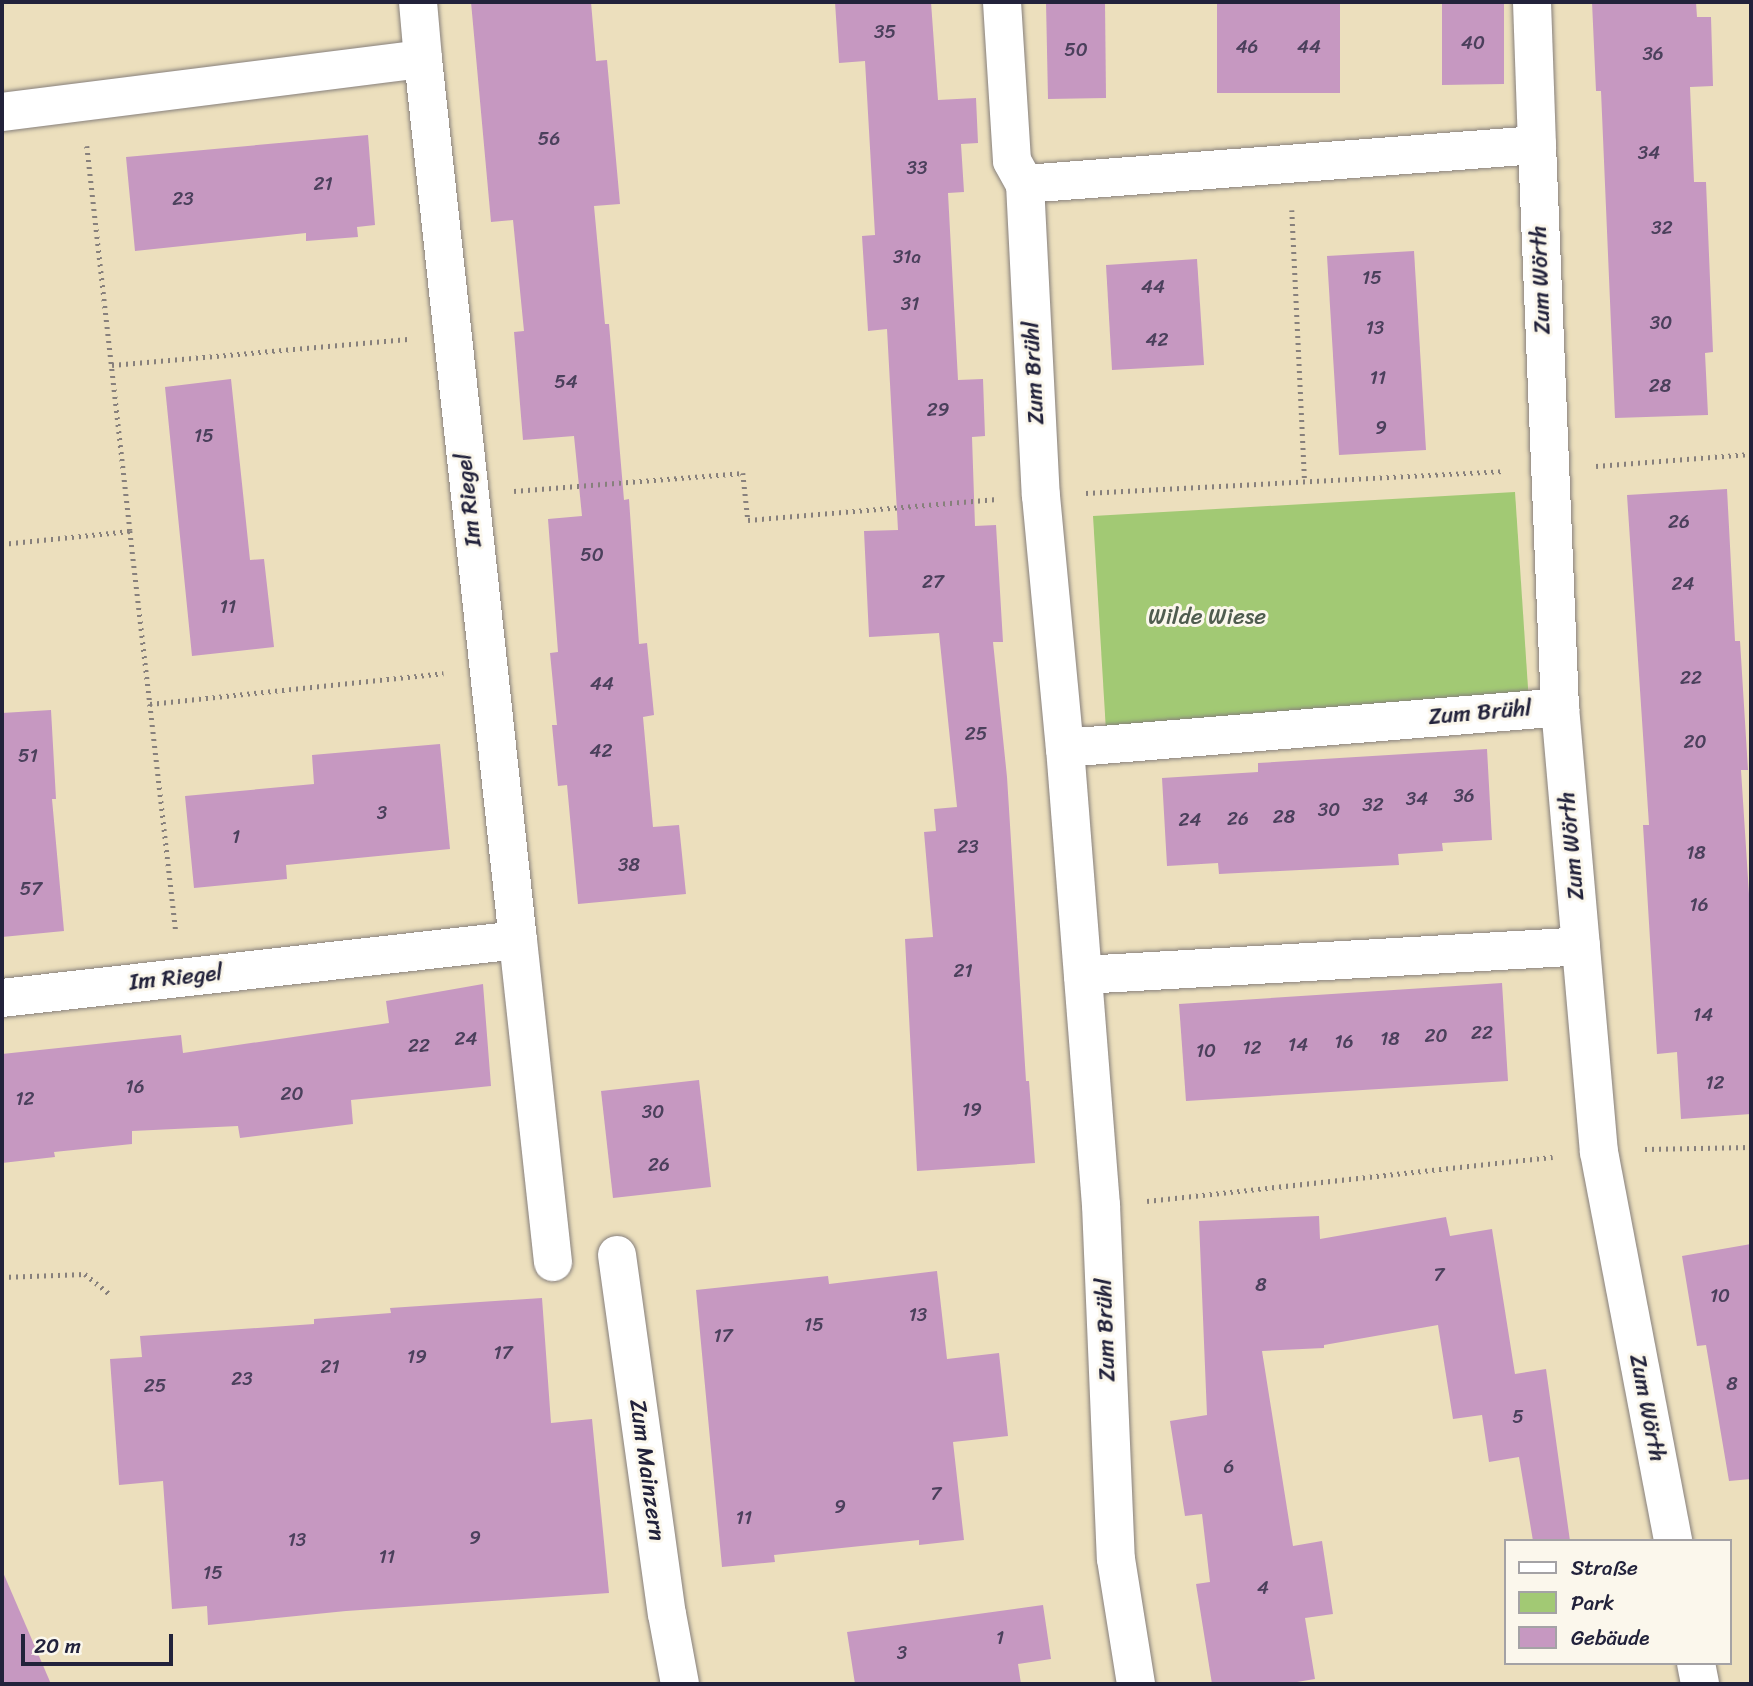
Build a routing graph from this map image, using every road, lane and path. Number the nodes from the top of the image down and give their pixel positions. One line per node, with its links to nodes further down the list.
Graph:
1 (418, 2): 4 (street, Im Riegel)
2 (1002, 2): 9 (street, Zum Brühl)
3 (1532, 2): 7 (street, Zum Wörth)
4 (424, 59): 5 (street); 10 (street, Im Riegel)
5 (81, 103): 6 (street); 11 (path)
6 (2, 112)
7 (1537, 145): 8 (street); 13 (street, Zum Wörth)
8 (1289, 164): 9 (street); 14 (path)
9 (1025, 184): 16 (street, Zum Brühl)
10 (451, 335): 11 (path); 15 (street, Im Riegel)
11 (112, 365): 17 (path)
12 (1751, 454): 13 (path)
13 (1548, 468): 14 (path); 21 (street, Zum Wörth)
14 (1305, 482): 16 (path)
15 (468, 489): 16 (path); 19 (street, Im Riegel)
16 (1041, 496): 22 (street, Zum Brühl)
17 (130, 531): 18 (path); 20 (path)
18 (2, 544)
19 (487, 668): 20 (path); 23 (street, Im Riegel)
20 (150, 704): 26 (path)
21 (1560, 707): 22 (street, Zum Brühl); 24 (street, Zum Wörth)
22 (1065, 748): 25 (street, Zum Brühl)
23 (518, 940): 26 (street, Im Riegel); 32 (street, Im Riegel)
24 (1581, 946): 25 (street); 29 (street, Zum Wörth)
25 (1083, 975): 30 (street, Zum Brühl)
26 (181, 978): 27 (street, Im Riegel)
27 (2, 998)
28 (1751, 1147): 29 (path)
29 (1599, 1152): 30 (path); 35 (street, Zum Wörth)
30 (1101, 1205): 38 (street, Zum Brühl)
31 (617, 1255): 37 (street, Zum Mainzern)
32 (553, 1262)
33 (2, 1277): 34 (path)
34 (111, 1295)
35 (1673, 1539)
36 (1696, 1665): 39 (street)
37 (680, 1684)
38 (1136, 1684)
39 (1700, 1684)

